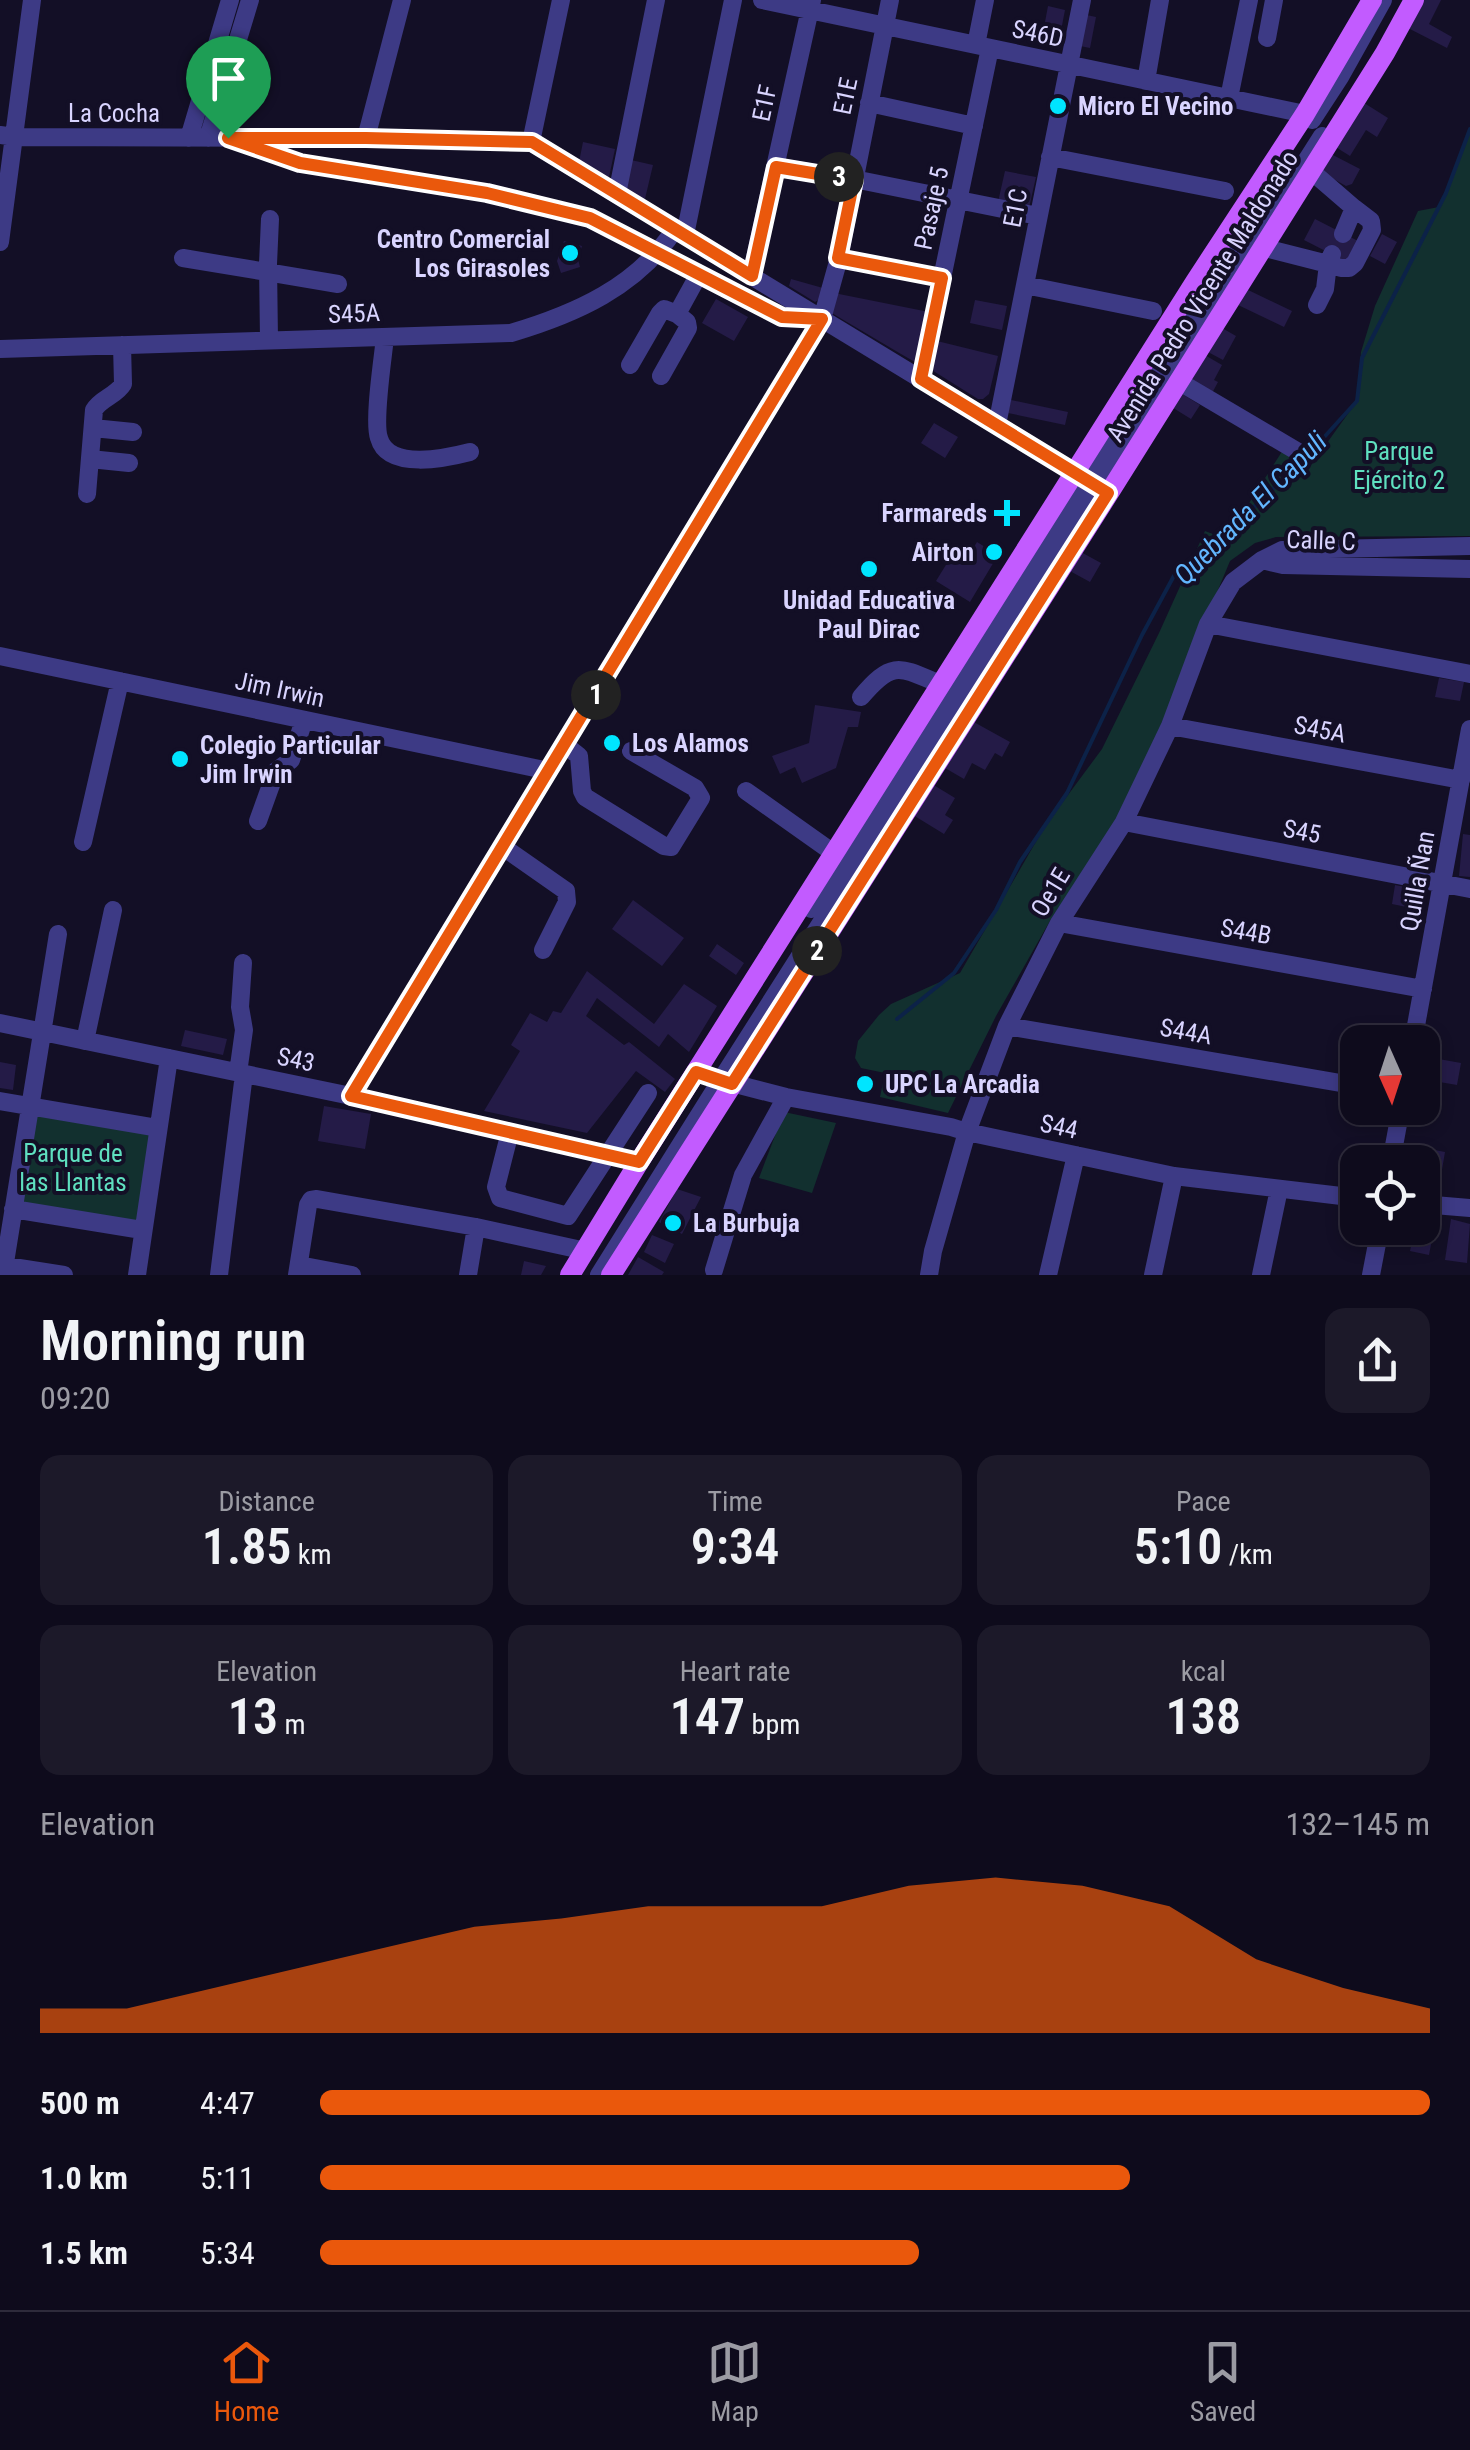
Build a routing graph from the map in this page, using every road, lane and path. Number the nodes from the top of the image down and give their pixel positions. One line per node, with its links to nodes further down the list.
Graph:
1 (32, 0): 29 (street)
2 (230, 0): 30 (street)
3 (250, 0): 30 (street)
4 (402, 0): 32 (street)
5 (561, 0): 33 (street)
6 (656, 0): 39 (street)
7 (732, 0): 45 (street)
8 (762, 0): 19 (street, S46D)
9 (890, 0): 20 (street, E1E)
10 (985, 0): 22 (street, Pasaje 5)
11 (1082, 0): 23 (street, E1C)
12 (1160, 0): 24 (street)
13 (1249, 0): 25 (street)
14 (1274, 0): 21 (street)
15 (1372, 0): 27 (main road, Avenida Pedro Vicente Maldonado)
16 (1384, 0): 78 (street)
17 (1405, 0): 78 (street)
18 (1414, 0): 36 (main road, Avenida Pedro Vicente Maldonado)
19 (811, 5): 20 (street, S46D); 35 (street, E1F)
20 (885, 26): 22 (street, S46D); 26 (street, E1E)
21 (1267, 38)
22 (983, 47): 23 (street, S46D); 28 (street, Pasaje 5)
23 (1069, 64): 24 (street, S46D); 34 (street, E1C)
24 (1146, 80): 25 (street, S46D)
25 (1228, 98): 27 (street, S46D)
26 (869, 103): 28 (street); 37 (street, E1E)
27 (1305, 114): 78 (main road, Avenida Pedro Vicente Maldonado)
28 (974, 126): 40 (street, Pasaje 5)
29 (8, 136): 30 (street, La Cocha); 42 (street)
30 (198, 138): 31 (street, La Cocha)
31 (228, 138): 32 (street, La Cocha); 49 (street, La Cocha)
32 (366, 138): 33 (street, La Cocha)
33 (532, 142): 39 (street, La Cocha)
34 (1050, 158): 38 (street); 43 (street, E1C)
35 (776, 167): 37 (street); 55 (street, E1F)
36 (1310, 170): 41 (street); 48 (main road, Avenida Pedro Vicente Maldonado)
37 (854, 180): 40 (street); 51 (street, E1E)
38 (1226, 191)
39 (617, 194): 45 (street, La Cocha)
40 (958, 201): 43 (street); 56 (street, Pasaje 5)
41 (1354, 208): 46 (street); 52 (street)
42 (2, 210): 47 (street)
43 (1038, 216): 58 (street, E1C)
44 (270, 218): 53 (street)
45 (680, 232): 49 (street, S45A); 55 (street, La Cocha)
46 (1343, 234)
47 (0, 242)
48 (1261, 247): 52 (street); 70 (main road, Avenida Pedro Vicente Maldonado)
49 (659, 252): 54 (street, La Cocha); 63 (street, S45A)
50 (183, 258): 53 (street)
51 (838, 258): 56 (street); 62 (street, E1E)
52 (1330, 259): 59 (street)
53 (269, 273): 57 (street); 64 (street)
54 (699, 274): 61 (street); 62 (street, La Cocha)
55 (752, 276): 62 (street, La Cocha)
56 (942, 278): 69 (street, Pasaje 5)
57 (338, 284)
58 (1025, 286): 60 (street); 71 (street, E1C)
59 (1317, 305)
60 (1153, 311)
61 (677, 314): 67 (street); 68 (street)
62 (822, 319): 69 (street, La Cocha); 92 (street, E1E)
63 (386, 337): 64 (street, S45A); 74 (street)
64 (269, 340): 65 (street, S45A)
65 (122, 345): 66 (street, S45A); 72 (street)
66 (0, 349)
67 (630, 364)
68 (661, 376)
69 (921, 379): 71 (street, La Cocha)
70 (1178, 381): 75 (street); 78 (main road, Avenida Pedro Vicente Maldonado)
71 (997, 425): 78 (street, La Cocha)
72 (93, 428): 73 (street); 76 (street)
73 (133, 432)
74 (470, 452)
75 (1300, 453)
76 (90, 459): 77 (street); 79 (street)
77 (129, 463)
78 (1092, 483): 87 (main road, Avenida Pedro Vicente Maldonado); 117 (main road, Avenida Pedro Vicente Maldonado); 117 (street)
79 (87, 494)
80 (1470, 546): 81 (street, Calle C)
81 (1262, 560): 82 (street, Calle C); 83 (street, Oe1E)
82 (1470, 569)
83 (1208, 624): 85 (street); 90 (street, Oe1E)
84 (0, 656): 86 (street, Jim Irwin)
85 (1470, 674)
86 (120, 681): 89 (street, Jim Irwin); 99 (street)
87 (942, 685): 88 (street); 101 (main road, Avenida Pedro Vicente Maldonado)
88 (861, 697)
89 (304, 720): 94 (street, Jim Irwin); 97 (street)
90 (1170, 726): 95 (street, S45A); 98 (street, Oe1E)
91 (1470, 729): 95 (street, Quilla Ñan)
92 (565, 745): 93 (street); 94 (street, E1E)
93 (631, 752)
94 (550, 771): 100 (street, E1E)
95 (1461, 780): 102 (street, Quilla Ñan)
96 (746, 792): 101 (street)
97 (258, 820)
98 (1124, 822): 102 (street, S45); 105 (street, Oe1E)
99 (83, 842)
100 (503, 847): 107 (street); 120 (street, E1E)
101 (835, 854): 117 (main road, Avenida Pedro Vicente Maldonado)
102 (1442, 884): 103 (street, S45); 109 (street, Quilla Ñan)
103 (1470, 888)
104 (113, 910): 114 (street)
105 (1059, 923): 109 (street, S44B); 112 (street, Oe1E)
106 (58, 934): 113 (street)
107 (543, 950)
108 (243, 964): 116 (street)
109 (1423, 989): 111 (street, Quilla Ñan)
110 (0, 1023): 113 (street, S43)
111 (1416, 1025)
112 (1007, 1026): 118 (street, S44A); 126 (street, Oe1E)
113 (42, 1032): 114 (street, S43); 123 (street)
114 (85, 1041): 115 (street, S43)
115 (169, 1058): 116 (street, S43); 124 (street)
116 (241, 1073): 120 (street, S43); 145 (street)
117 (713, 1078): 121 (street, S44); 129 (main road, Avenida Pedro Vicente Maldonado); 148 (street); 149 (street); 150 (main road, Avenida Pedro Vicente Maldonado)
118 (1340, 1083)
119 (648, 1092): 127 (street)
120 (351, 1096): 125 (street, S43)
121 (786, 1097): 126 (street, S44); 142 (street)
122 (0, 1101): 123 (street)
123 (29, 1106): 124 (street); 135 (street)
124 (158, 1128): 137 (street)
125 (510, 1132): 127 (street, S43); 127 (street)
126 (967, 1132): 128 (street, S44); 151 (street, Oe1E)
127 (609, 1154): 129 (street, S43)
128 (1076, 1155): 130 (street, S44); 152 (street)
129 (639, 1162): 139 (main road, Avenida Pedro Vicente Maldonado)
130 (1174, 1176): 131 (street, S44); 153 (street)
131 (1279, 1189): 132 (street, S44); 154 (street)
132 (1340, 1196)
133 (1440, 1206): 134 (street)
134 (1470, 1208)
135 (13, 1209): 137 (street); 140 (street)
136 (476, 1228): 139 (street); 141 (street); 147 (street)
137 (142, 1230): 144 (street)
138 (1377, 1245): 155 (street)
139 (586, 1251): 148 (main road, Avenida Pedro Vicente Maldonado)
140 (2, 1268): 143 (street)
141 (298, 1270): 146 (street)
142 (714, 1270)
143 (64, 1275)
144 (137, 1275)
145 (219, 1275)
146 (352, 1275)
147 (468, 1275)
148 (574, 1275)
149 (599, 1275)
150 (611, 1275)
151 (928, 1275)
152 (1048, 1275)
153 (1153, 1275)
154 (1261, 1275)
155 (1371, 1275)

